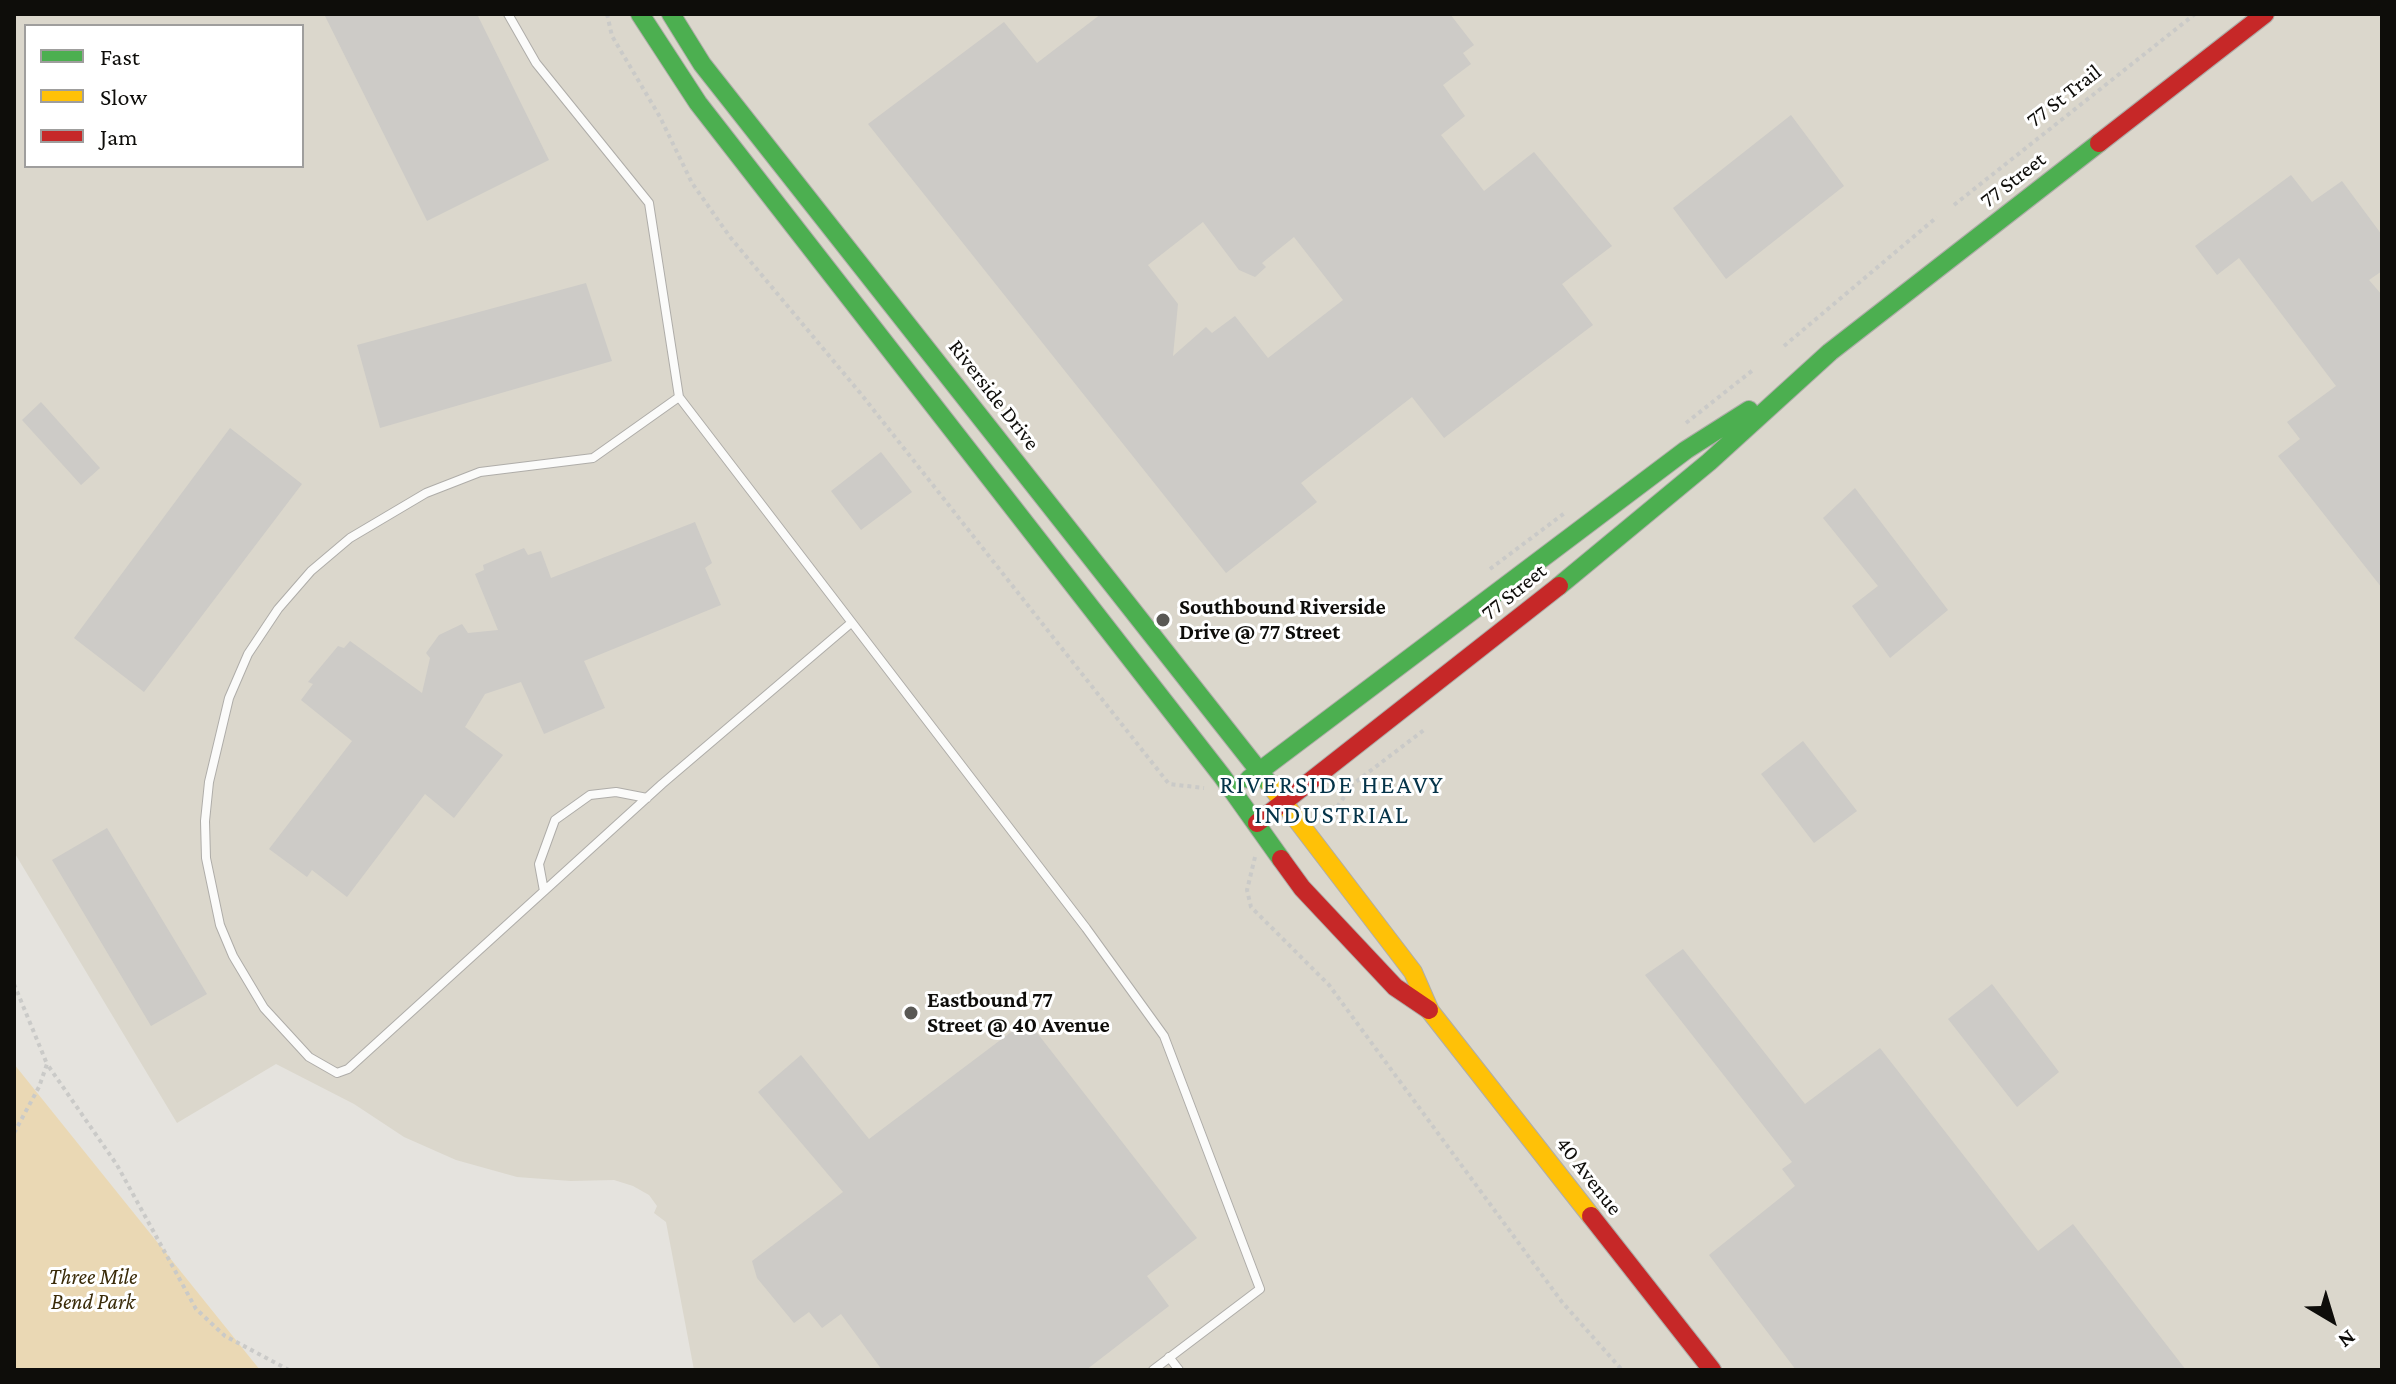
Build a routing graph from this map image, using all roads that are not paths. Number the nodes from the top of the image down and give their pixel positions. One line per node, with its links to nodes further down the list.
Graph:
1 (508, 14): 6 (lane)
2 (640, 14): 9 (main road)
3 (671, 14): 8 (main road, Riverside Drive)
4 (2265, 14): 5 (main road, 77 Street)
5 (1791, 384): 8 (main road, 77 Street); 11 (main road, 77 Street)
6 (679, 397): 7 (lane); 13 (lane)
7 (851, 623): 10 (lane); 15 (lane)
8 (1260, 770): 9 (main road, 77 Street); 11 (main road, Riverside Drive)
9 (1234, 791): 12 (main road, 40 Avenue)
10 (647, 798): 13 (lane); 13 (lane)
11 (1284, 803): 12 (main road, 77 Street); 14 (main road, 40 Avenue)
12 (1257, 823): 14 (main road, 40 Avenue)
13 (544, 891)
14 (1430, 1011): 18 (main road, 40 Avenue)
15 (1169, 1357): 16 (lane); 17 (lane)
16 (1153, 1370)
17 (1179, 1370)
18 (1712, 1370)

